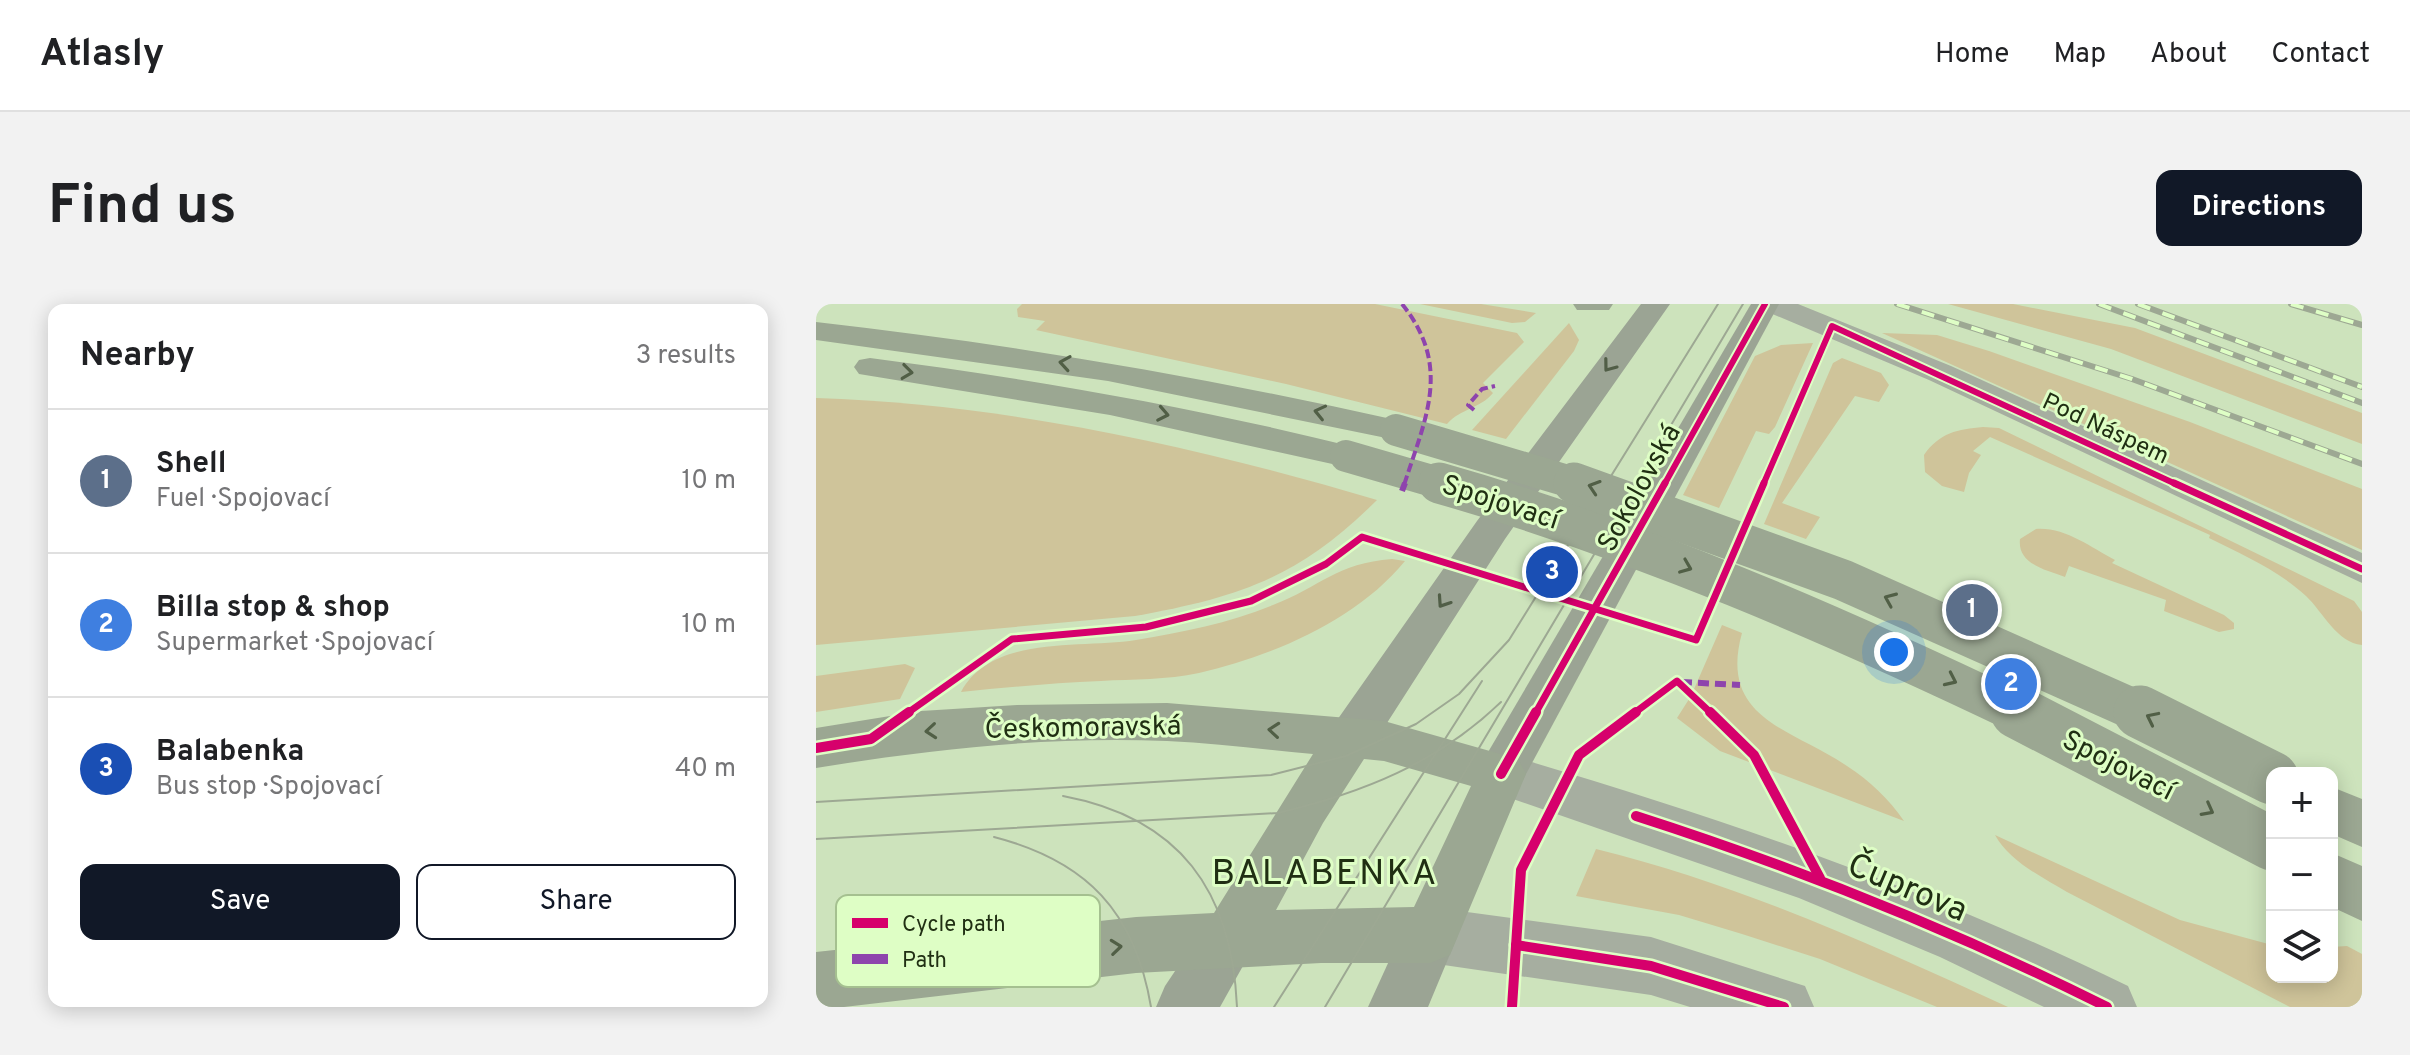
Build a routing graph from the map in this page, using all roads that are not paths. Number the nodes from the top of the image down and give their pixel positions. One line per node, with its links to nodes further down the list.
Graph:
1 (1587, 304): 2 (main road)
2 (1599, 304)
3 (1656, 304): 9 (main road, one-way to 9)
4 (1765, 304): 11 (main road, Sokolovská)
5 (1773, 304): 8 (street, Pod Náspem)
6 (816, 331): 12 (main road, Spojovací, one-way to 6, bridge)
7 (829, 362): 15 (main road, Spojovací, one-way to 15, bridge)
8 (2362, 569)
9 (1352, 737): 10 (main road, Českomoravská, one-way to 10); 11 (main road, Českomoravská); 19 (main road)
10 (816, 748)
11 (1501, 774): 18 (main road); 26 (street, Čuprova)
12 (2266, 775)
13 (2338, 812): 14 (main road)
14 (2362, 824)
15 (2266, 841)
16 (2338, 881): 17 (main road)
17 (2362, 895)
18 (1430, 935): 19 (main road); 24 (main road); 25 (street)
19 (1230, 939): 20 (main road, one-way to 19); 23 (main road)
20 (1100, 949)
21 (836, 979): 22 (main road, one-way to 21)
22 (816, 981)
23 (1186, 1007)
24 (1398, 1007)
25 (1784, 1007)
26 (2107, 1007)

